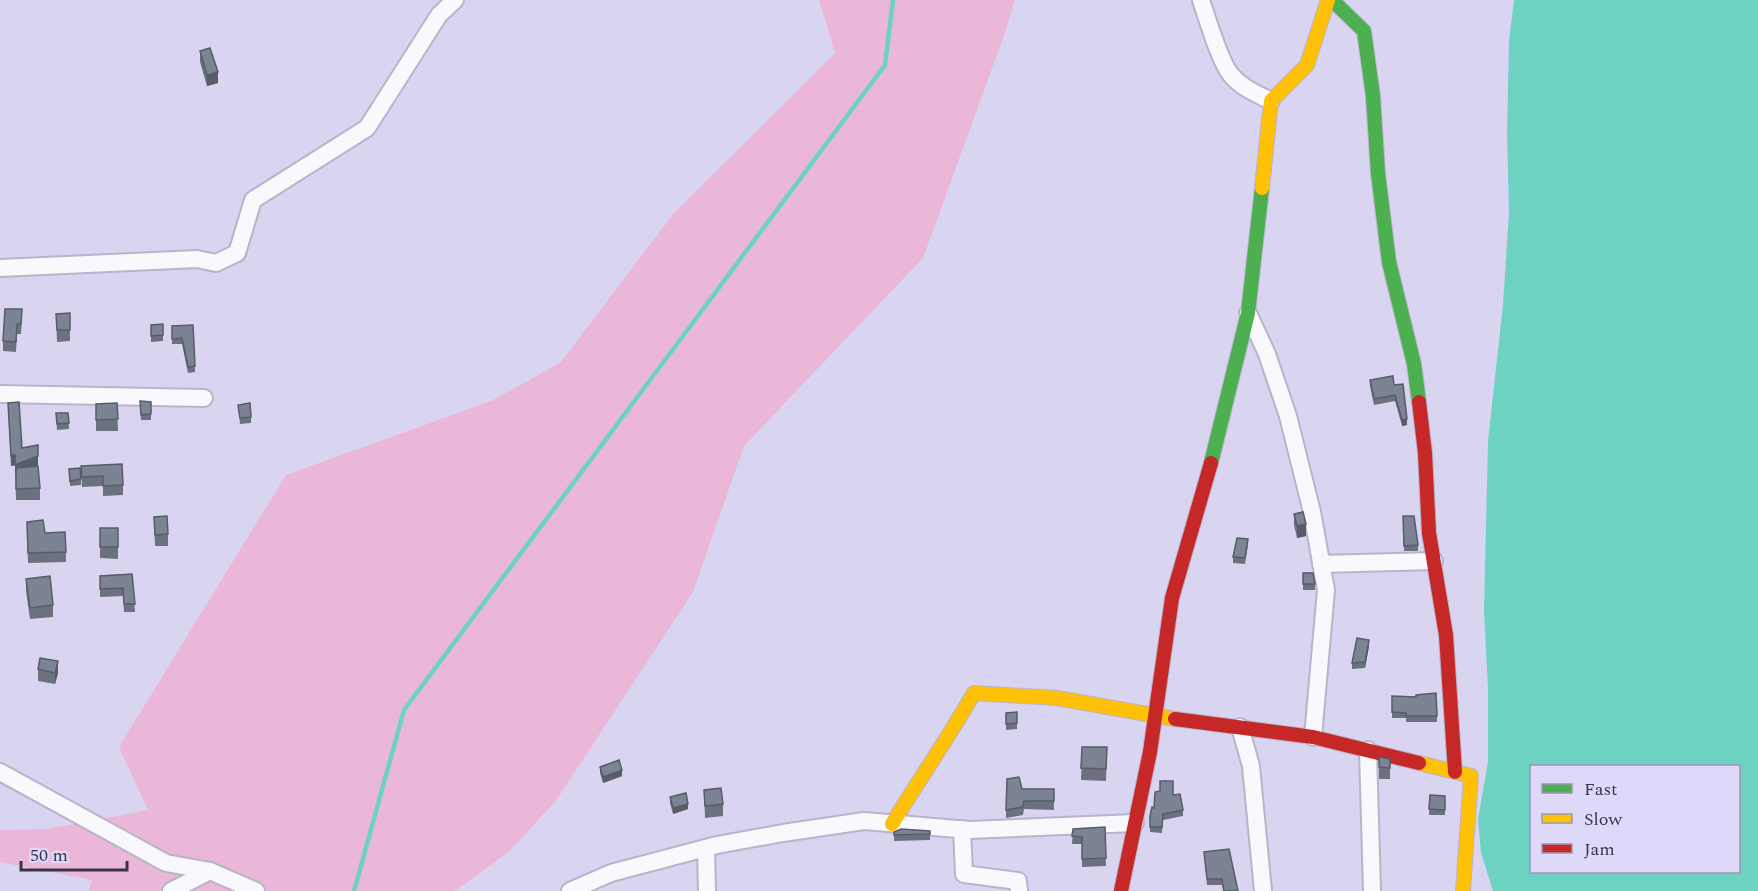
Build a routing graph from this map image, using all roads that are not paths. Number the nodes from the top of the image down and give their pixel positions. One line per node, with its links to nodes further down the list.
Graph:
1 (455, 0): 5 (street)
2 (1201, 0): 4 (street)
3 (1330, 0): 4 (street); 9 (street)
4 (1271, 101): 6 (street)
5 (0, 268)
6 (1248, 313): 10 (street); 11 (street)
7 (0, 394): 8 (street)
8 (204, 398)
9 (1434, 561): 10 (street); 16 (street)
10 (1321, 564): 13 (street)
11 (1155, 716): 12 (street); 17 (street); 18 (street)
12 (1240, 727): 13 (street); 28 (street)
13 (1313, 737): 14 (street)
14 (1368, 750): 16 (street); 29 (street)
15 (0, 771): 21 (street)
16 (1455, 772): 30 (street)
17 (1135, 823): 19 (street); 27 (street)
18 (892, 824): 19 (street); 20 (street)
19 (962, 829): 26 (street)
20 (706, 848): 24 (street); 25 (street)
21 (210, 871): 22 (street); 23 (street)
22 (171, 891)
23 (256, 891)
24 (570, 891)
25 (707, 891)
26 (1019, 891)
27 (1121, 891)
28 (1263, 891)
29 (1372, 891)
30 (1463, 891)

